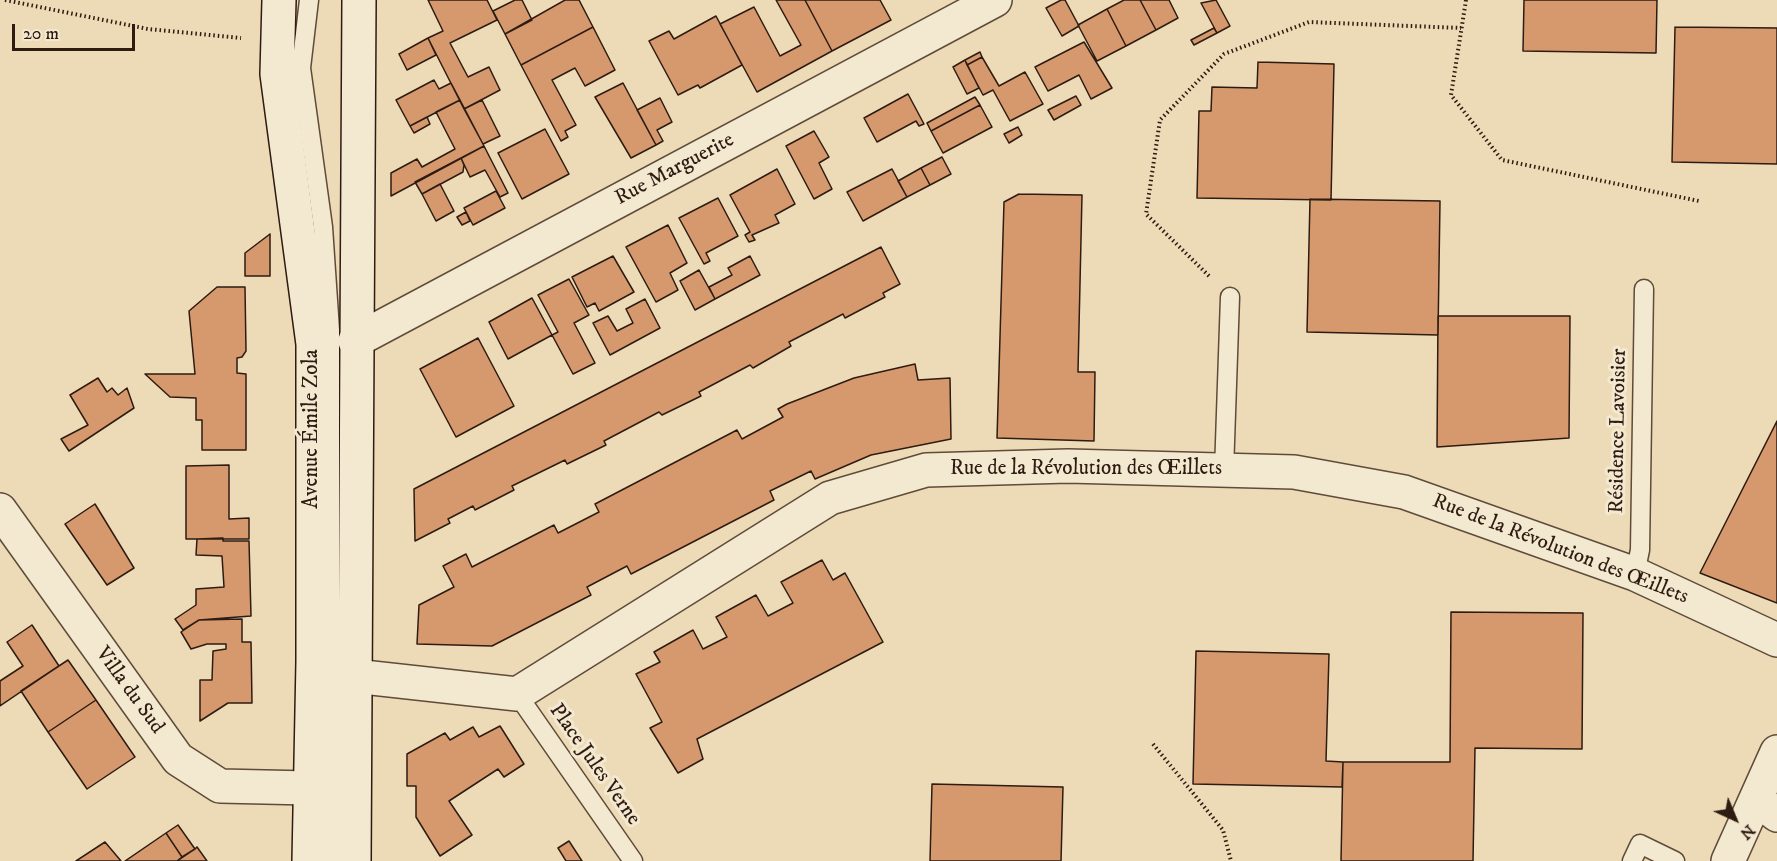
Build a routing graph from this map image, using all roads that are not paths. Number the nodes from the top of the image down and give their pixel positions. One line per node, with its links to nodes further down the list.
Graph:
1 (279, 0): 15 (street, Avenue Émile Zola)
2 (309, 0): 18 (lane, Avenue Émile Zola)
3 (358, 0): 7 (street, Avenue Émile Zola)
4 (995, 0): 7 (street, Rue Marguerite)
5 (1644, 289): 10 (lane, Résidence Lavoisier)
6 (1230, 297): 8 (lane)
7 (356, 341): 12 (street, Avenue Émile Zola)
8 (1224, 471): 10 (street, Rue de la Révolution des Œillets); 13 (street, Rue de la Révolution des Œillets)
9 (0, 510): 15 (street, Villa du Sud)
10 (1635, 574): 11 (street, Rue de la Révolution des Œillets)
11 (1777, 640)
12 (354, 676): 13 (street); 19 (street, Avenue Émile Zola)
13 (517, 694): 20 (lane, Place Jules Verne)
14 (1777, 752): 16 (street)
15 (309, 788): 17 (street, Avenue Émile Zola)
16 (1766, 807): 23 (street)
17 (309, 861)
18 (330, 861)
19 (354, 861)
20 (633, 861)
21 (1632, 861): 22 (lane)
22 (1675, 861)
23 (1728, 861)

